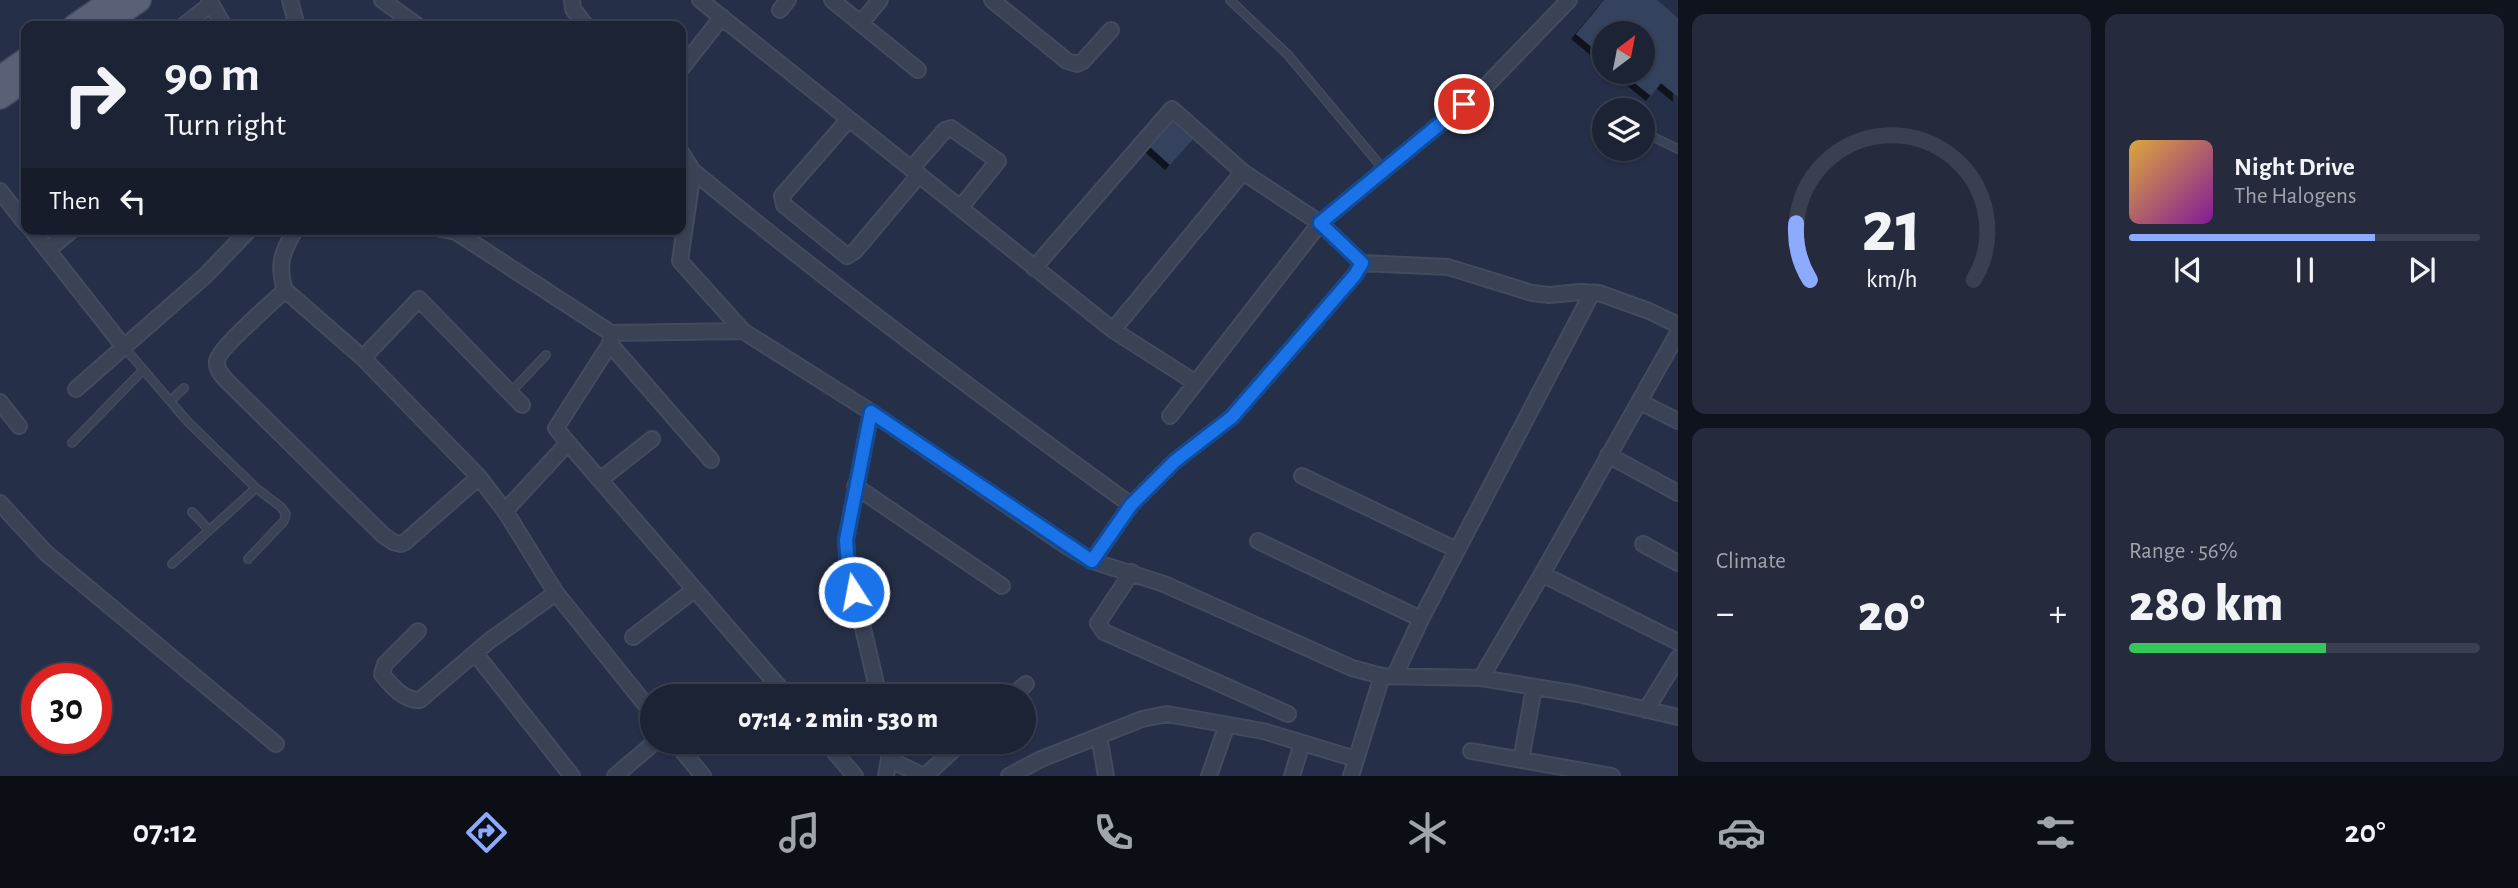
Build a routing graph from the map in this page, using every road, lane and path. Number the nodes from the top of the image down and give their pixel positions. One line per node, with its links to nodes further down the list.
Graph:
1 (113, 0): 14 (main road)
2 (139, 0): 15 (main road)
3 (290, 0): 18 (street)
4 (382, 0): 19 (street)
5 (572, 0): 20 (street)
6 (700, 0): 13 (street)
7 (832, 0): 21 (street)
8 (880, 0): 21 (street)
9 (992, 0): 22 (street)
10 (1230, 0): 33 (lane)
11 (1570, 0): 33 (street)
12 (210, 2): 16 (street); 17 (street)
13 (722, 17): 24 (street); 29 (street)
14 (82, 21)
15 (109, 21)
16 (189, 21)
17 (221, 21)
18 (296, 21)
19 (411, 21)
20 (582, 21)
21 (861, 23): 25 (street)
22 (1111, 30)
23 (21, 63): 26 (main road)
24 (686, 63)
25 (918, 70)
26 (0, 78)
27 (21, 82): 28 (main road)
28 (0, 97)
29 (849, 119): 35 (street); 35 (street)
30 (1655, 138): 31 (lane)
31 (1678, 149)
32 (686, 160): 34 (street)
33 (1384, 170): 41 (street)
34 (693, 171): 40 (street); 86 (street)
35 (915, 172): 38 (street); 38 (street)
36 (1243, 172): 41 (street); 50 (street); 54 (street)
37 (2, 199): 39 (street)
38 (960, 208): 50 (street)
39 (21, 218)
40 (686, 219)
41 (1320, 223): 49 (street); 62 (street)
42 (36, 235): 48 (street)
43 (66, 235): 48 (street)
44 (244, 235): 58 (street)
45 (293, 235): 51 (street)
46 (460, 235): 57 (street)
47 (684, 235): 55 (street)
48 (48, 250): 58 (street)
49 (1362, 263): 52 (street); 86 (street)
50 (1034, 268): 54 (street)
51 (285, 290): 60 (street); 80 (street)
52 (1592, 293): 53 (street); 92 (street)
53 (1678, 325)
54 (1113, 330): 62 (street)
55 (743, 331): 57 (street); 70 (street)
56 (1678, 333): 68 (street)
57 (611, 339): 76 (street); 78 (street)
58 (124, 347): 61 (lane); 64 (street)
59 (546, 355): 65 (lane)
60 (363, 358): 65 (street); 80 (street)
61 (143, 370): 66 (lane); 75 (lane)
62 (1196, 383): 71 (street)
63 (184, 388): 66 (lane)
64 (76, 389)
65 (510, 393): 69 (street)
66 (170, 401): 83 (lane)
67 (0, 402): 73 (street)
68 (1640, 402): 72 (street); 77 (street)
69 (522, 405)
70 (871, 412): 82 (street); 94 (street)
71 (1170, 416)
72 (1678, 421)
73 (19, 426)
74 (652, 439): 81 (street)
75 (72, 443)
76 (568, 443): 81 (street); 87 (street)
77 (1608, 455): 84 (street); 98 (street)
78 (711, 460)
79 (1302, 476): 92 (street)
80 (479, 477): 87 (street)
81 (600, 480): 100 (street)
82 (855, 486): 99 (street); 111 (street)
83 (256, 488): 89 (lane); 93 (lane)
84 (1678, 493)
85 (0, 503): 120 (street)
86 (1131, 505): 94 (street)
87 (505, 511): 101 (street)
88 (192, 512): 89 (lane)
89 (209, 530): 96 (lane)
90 (1258, 541): 102 (street)
91 (1643, 544): 95 (street)
92 (1457, 550): 102 (street)
93 (248, 559)
94 (1092, 561): 97 (street)
95 (1678, 563)
96 (172, 564)
97 (1132, 572): 108 (street); 115 (street)
98 (1542, 574): 105 (street); 109 (street)
99 (1002, 586)
100 (694, 590): 104 (street); 110 (street)
101 (556, 593): 106 (street); 113 (street)
102 (1421, 619): 108 (street)
103 (418, 631): 106 (street)
104 (633, 637)
105 (1678, 642)
106 (475, 653): 130 (street)
107 (1678, 658): 114 (street)
108 (1389, 675): 109 (street); 128 (street)
109 (1481, 678): 112 (street)
110 (776, 684)
111 (875, 684)
112 (1534, 688): 114 (street); 129 (street)
113 (640, 698)
114 (1646, 710): 116 (street)
115 (1288, 715)
116 (1678, 717)
117 (1227, 725): 118 (street); 119 (street); 138 (street)
118 (1100, 736): 136 (street); 137 (street)
119 (1302, 743): 128 (street); 139 (street)
120 (275, 744)
121 (1471, 751): 129 (street)
122 (641, 754): 131 (street)
123 (685, 754): 132 (street)
124 (836, 754): 133 (street)
125 (889, 754): 127 (street)
126 (949, 754): 135 (street)
127 (889, 759): 134 (street); 135 (street)
128 (1356, 759): 140 (street)
129 (1521, 760): 141 (street)
130 (572, 776)
131 (615, 776)
132 (703, 776)
133 (855, 776)
134 (886, 776)
135 (924, 776)
136 (1009, 776)
137 (1105, 776)
138 (1209, 776)
139 (1292, 776)
140 (1351, 776)
141 (1612, 776)

